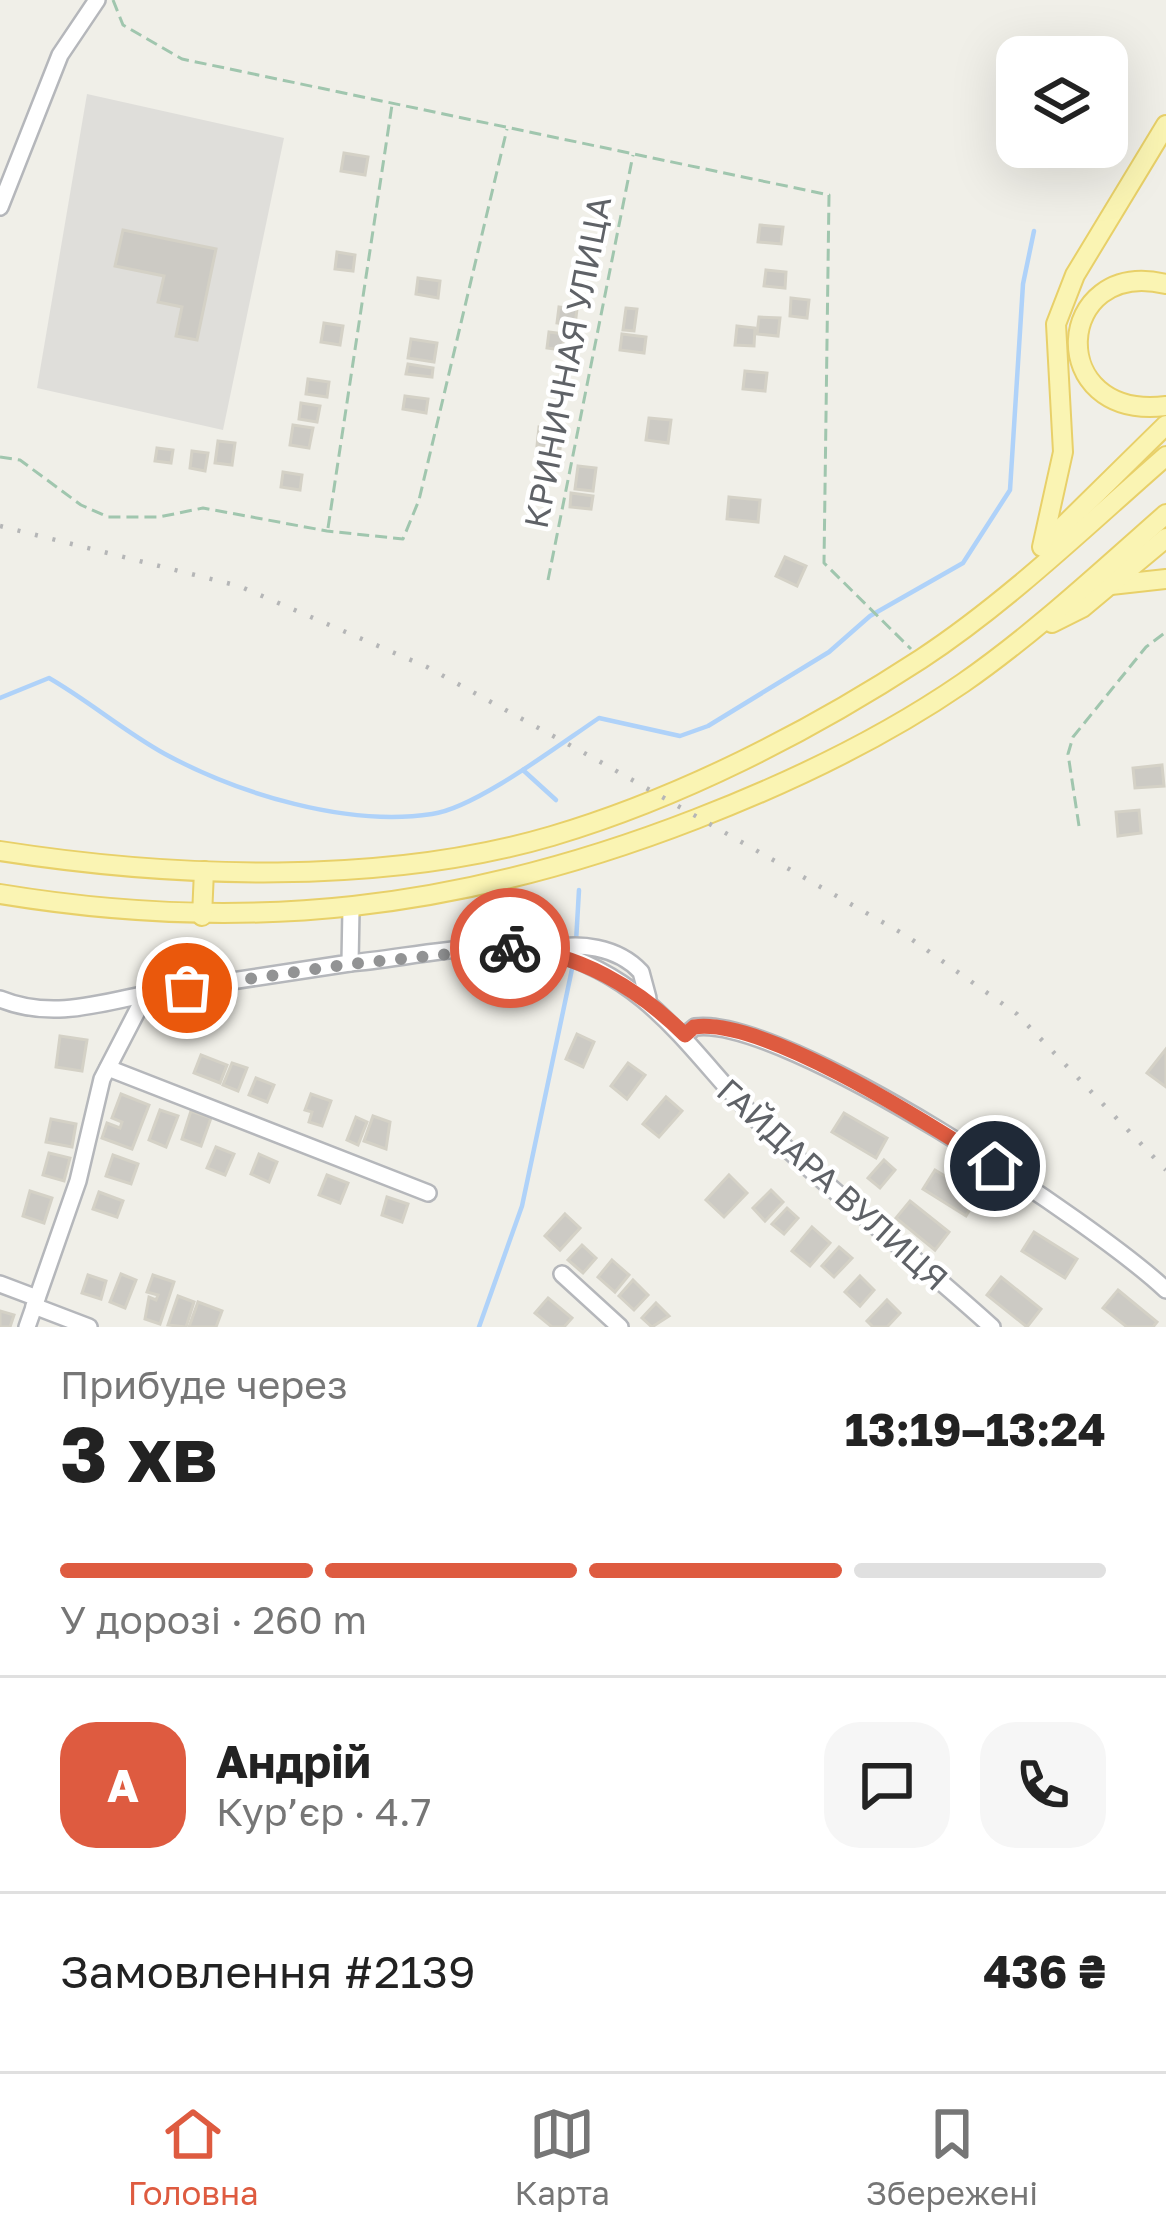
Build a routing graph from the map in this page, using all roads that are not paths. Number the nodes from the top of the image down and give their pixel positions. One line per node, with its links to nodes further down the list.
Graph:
1 (97, 0): 3 (street)
2 (1166, 125): 10 (main road)
3 (0, 207)
4 (1166, 284): 5 (main road)
5 (1166, 406)
6 (1166, 424): 10 (main road)
7 (1166, 456): 11 (main road)
8 (1166, 514): 14 (main road)
9 (1166, 538): 13 (main road)
10 (1042, 547): 11 (main road)
11 (1029, 575): 16 (main road)
12 (1166, 579): 13 (main road)
13 (1106, 586): 14 (main road)
14 (1026, 636): 18 (main road)
15 (0, 851): 16 (main road)
16 (204, 871): 19 (main road)
17 (0, 894): 19 (main road)
18 (351, 909): 19 (main road); 21 (street)
19 (202, 916)
20 (546, 950): 21 (street, ГАЙДАРА ВУЛИЦЯ); 23 (street, ГАЙДАРА ВУЛИЦЯ); 23 (street)
21 (350, 964): 22 (street, ГАЙДАРА ВУЛИЦЯ)
22 (146, 994): 24 (street, ГАЙДАРА ВУЛИЦЯ); 26 (street)
23 (648, 998): 25 (street, ГАЙДАРА ВУЛИЦЯ)
24 (0, 999)
25 (685, 1035): 30 (street); 35 (street, ГАЙДАРА ВУЛИЦЯ)
26 (108, 1068): 27 (street); 31 (street)
27 (428, 1193)
28 (562, 1274): 34 (street)
29 (0, 1284): 31 (street)
30 (1166, 1290)
31 (36, 1302): 32 (street); 33 (street)
32 (27, 1327)
33 (89, 1327)
34 (620, 1327)
35 (992, 1327)

